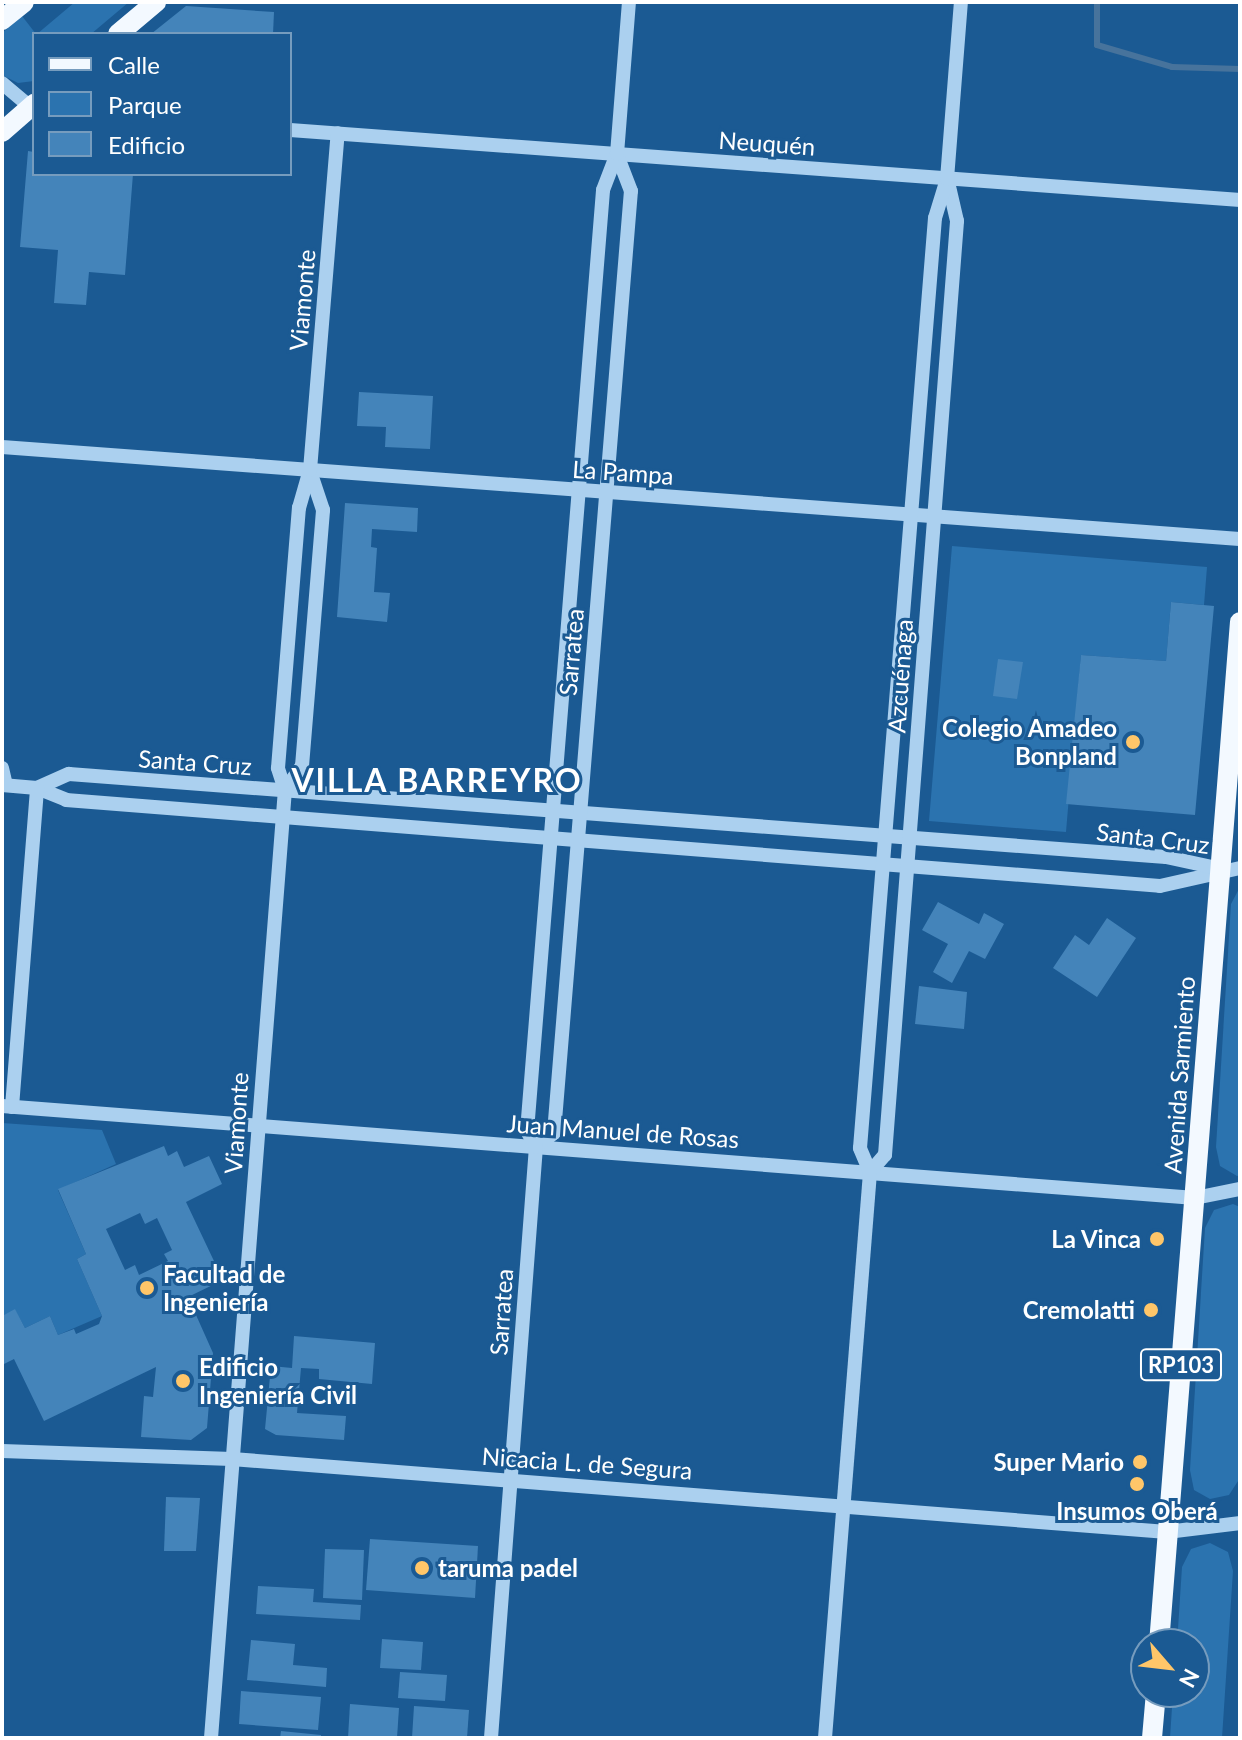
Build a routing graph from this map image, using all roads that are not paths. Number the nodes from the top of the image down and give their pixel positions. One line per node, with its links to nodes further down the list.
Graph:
1 (24, 2): 5 (main road)
2 (156, 2): 6 (main road)
3 (629, 2): 12 (street, Sarratea)
4 (961, 2): 13 (street, Azcuénaga)
5 (2, 20)
6 (120, 32)
7 (2, 83): 8 (street)
8 (32, 108): 10 (main road)
9 (292, 130): 11 (street, Neuquén)
10 (2, 132)
11 (338, 133): 12 (street, Neuquén); 16 (street, Viamonte)
12 (617, 154): 13 (street, Neuquén); 17 (street, Sarratea); 18 (street, Sarratea)
13 (947, 179): 14 (street, Neuquén); 19 (street, Azcuénaga); 20 (street, Azcuénaga)
14 (1240, 200)
15 (2, 447): 16 (street, La Pampa)
16 (310, 470): 17 (street, La Pampa); 26 (street, Viamonte); 26 (street, Viamonte)
17 (579, 491): 18 (street, La Pampa); 27 (street, Sarratea)
18 (606, 493): 19 (street, La Pampa); 28 (street, Sarratea)
19 (911, 515): 20 (street, La Pampa); 30 (street, Azcuénaga)
20 (934, 517): 21 (street, La Pampa); 32 (street, Azcuénaga)
21 (1240, 539)
22 (1240, 622): 36 (main road, Avenida Sarmiento / RP103)
23 (2, 768): 24 (street)
24 (4, 785): 25 (street, Santa Cruz)
25 (37, 788): 26 (street, Santa Cruz); 29 (street, Santa Cruz); 37 (street)
26 (285, 790): 27 (street, Santa Cruz); 29 (street, Viamonte)
27 (553, 811): 28 (street, Santa Cruz); 31 (street, Sarratea)
28 (580, 813): 30 (street, Santa Cruz); 33 (street, Sarratea)
29 (282, 817): 31 (street, Santa Cruz); 38 (street, Viamonte)
30 (885, 836): 32 (street, Santa Cruz); 34 (street, Azcuénaga)
31 (551, 838): 33 (street, Santa Cruz); 39 (street, Sarratea)
32 (910, 838): 35 (street, Azcuénaga); 36 (street, Santa Cruz)
33 (578, 840): 34 (street, Santa Cruz); 39 (street, Sarratea)
34 (883, 864): 35 (street, Santa Cruz); 40 (street, Azcuénaga)
35 (907, 866): 36 (street, Santa Cruz); 40 (street, Azcuénaga)
36 (1230, 869): 42 (main road, Avenida Sarmiento / RP103)
37 (7, 1107): 38 (street, Juan Manuel de Rosas)
38 (258, 1126): 39 (street, Juan Manuel de Rosas); 44 (street, Viamonte)
39 (536, 1147): 40 (street, Juan Manuel de Rosas); 45 (street, Sarratea)
40 (870, 1172): 42 (street, Juan Manuel de Rosas); 46 (street, Azcuénaga)
41 (1240, 1189): 42 (street, Juan Manuel de Rosas)
42 (1195, 1198): 48 (main road, Avenida Sarmiento / RP103)
43 (2, 1451): 44 (street, Nicacia L. de Segura)
44 (232, 1459): 45 (street, Nicacia L. de Segura); 51 (street, Viamonte)
45 (510, 1480): 46 (street, Nicacia L. de Segura); 52 (street, Sarratea)
46 (844, 1505): 48 (street, Nicacia L. de Segura); 53 (street, Azcuénaga)
47 (1240, 1523): 48 (street, Nicacia L. de Segura)
48 (1167, 1532): 49 (main road, RP103)
49 (1160, 1628)
50 (1155, 1708): 54 (main road)
51 (211, 1738)
52 (491, 1738)
53 (825, 1738)
54 (1152, 1738)

